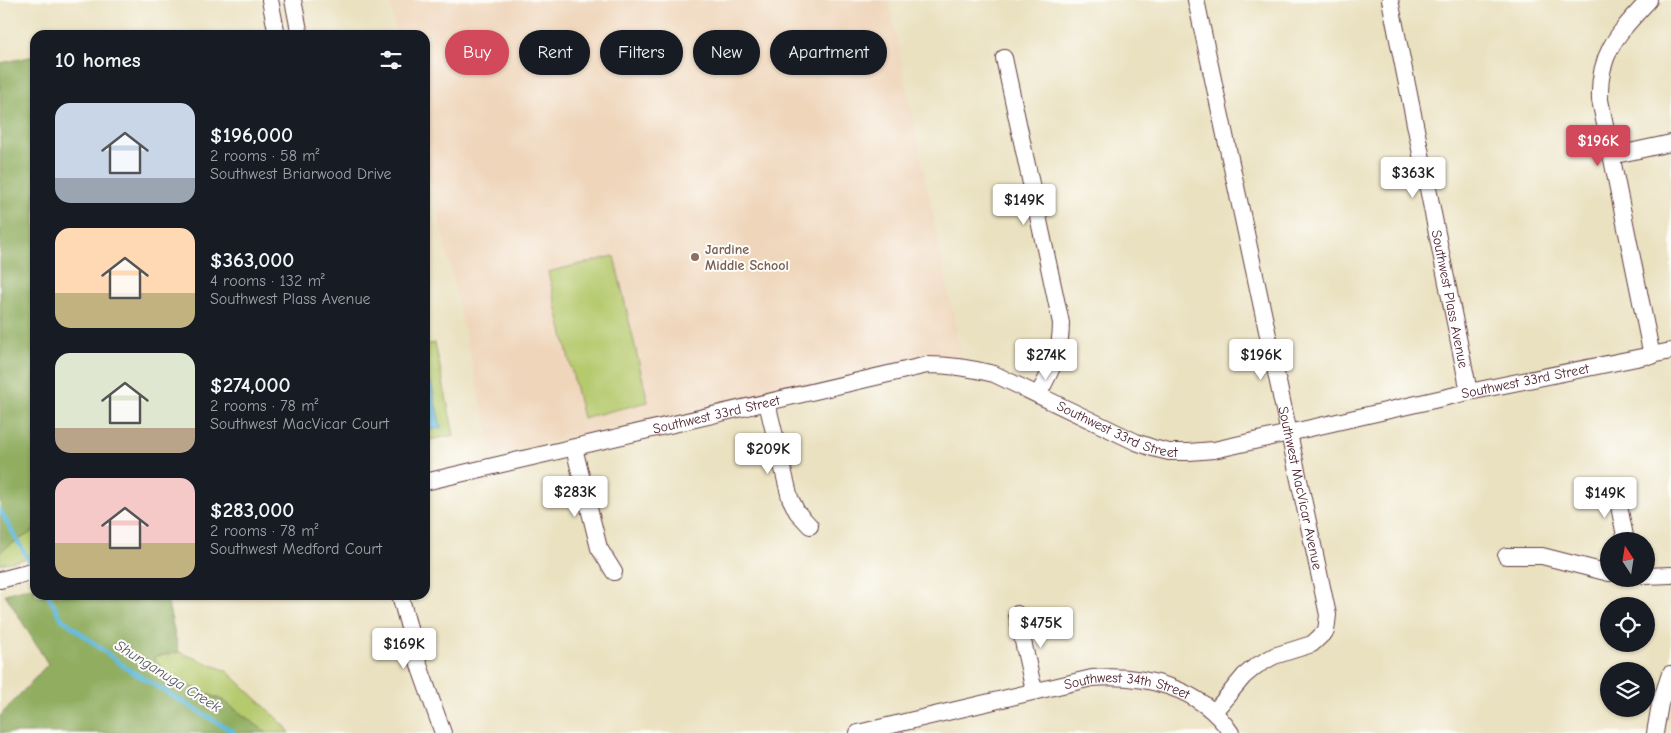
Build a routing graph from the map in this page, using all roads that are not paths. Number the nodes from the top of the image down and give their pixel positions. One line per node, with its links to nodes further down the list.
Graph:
1 (270, 0): 6 (street)
2 (293, 0): 7 (street)
3 (1196, 0): 16 (street, Southwest MacVicar Avenue)
4 (1390, 0): 13 (street, Southwest Plass Avenue)
5 (1649, 0): 10 (street)
6 (276, 30)
7 (299, 30)
8 (1004, 58): 14 (street)
9 (1671, 143): 10 (street)
10 (1612, 156): 12 (street)
11 (1671, 351): 12 (street, Southwest 33rd Street)
12 (1652, 356): 13 (street, Southwest 33rd Street)
13 (1469, 392): 16 (street, Southwest 33rd Street)
14 (1038, 395): 15 (street, Southwest 33rd Street); 16 (street, Southwest 33rd Street)
15 (767, 403): 17 (street, Southwest 33rd Street); 20 (street)
16 (1288, 433): 33 (street, Southwest MacVicar Avenue)
17 (574, 448): 18 (street, Southwest 33rd Street); 25 (street)
18 (430, 481)
19 (1616, 491): 21 (street)
20 (810, 526)
21 (1624, 532)
22 (1506, 556): 23 (street)
23 (1600, 570)
24 (30, 572): 28 (street)
25 (614, 572)
26 (1671, 575): 27 (street)
27 (1655, 576)
28 (0, 580)
29 (401, 600): 34 (street)
30 (1017, 614): 32 (street)
31 (1670, 674): 37 (street)
32 (1034, 691): 33 (street, Southwest 34th Street); 35 (street, Southwest 34th Street)
33 (1214, 712): 36 (street)
34 (443, 733)
35 (858, 733)
36 (1232, 733)
37 (1656, 733)

